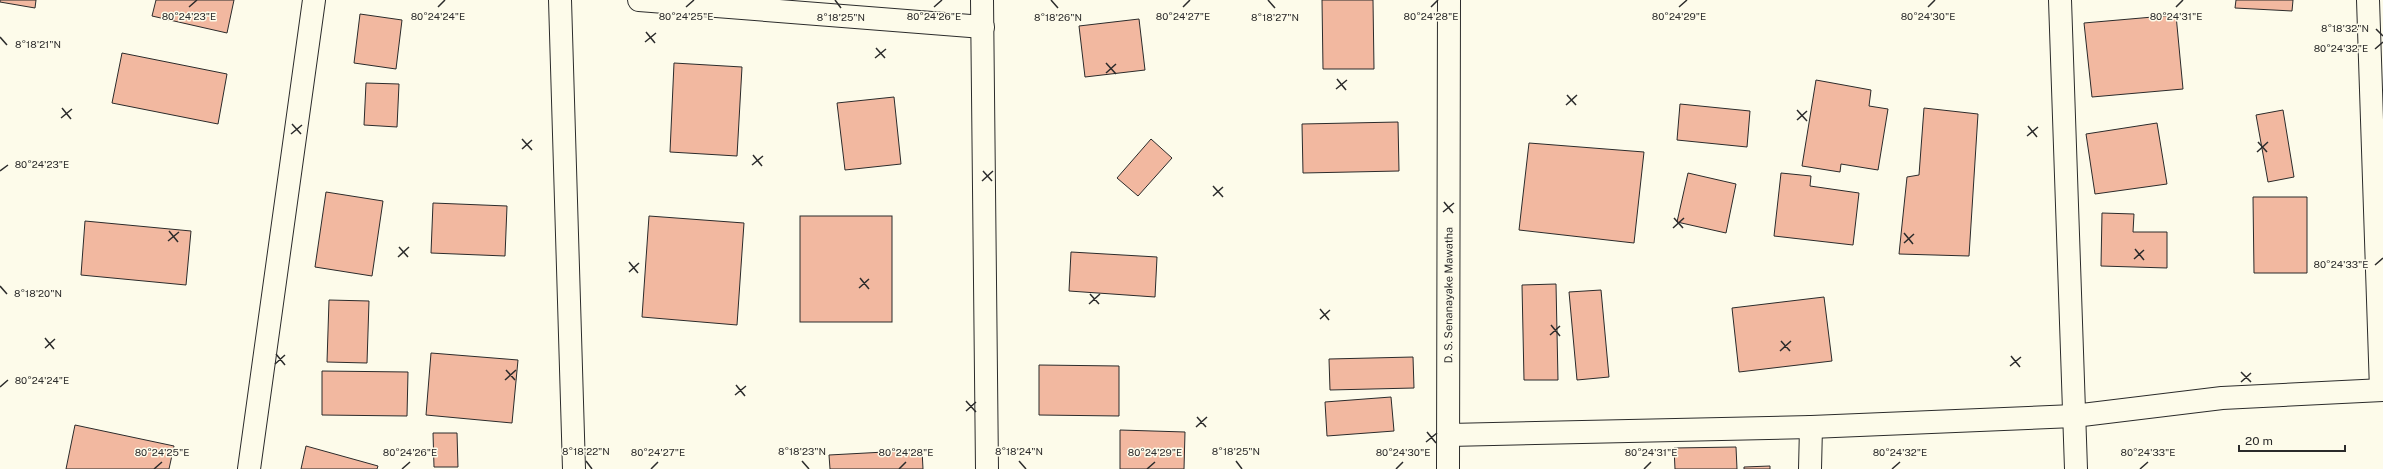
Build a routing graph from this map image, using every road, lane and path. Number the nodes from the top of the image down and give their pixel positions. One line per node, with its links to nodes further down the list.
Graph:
1 (314, 0): 13 (street)
2 (560, 0): 14 (street)
3 (639, 0): 8 (street)
4 (982, 0): 8 (street)
5 (1449, 0): 12 (street, D. S. Senanayake Mawatha)
6 (2060, 0): 10 (street)
7 (2368, 0): 9 (street)
8 (983, 27): 15 (street)
9 (2382, 390): 10 (street)
10 (2074, 416): 11 (street); 18 (street)
11 (1811, 427): 12 (street); 17 (street)
12 (1449, 435): 16 (street, D. S. Senanayake Mawatha)
13 (249, 469)
14 (574, 469)
15 (987, 469)
16 (1448, 469)
17 (1810, 469)
18 (2076, 469)

